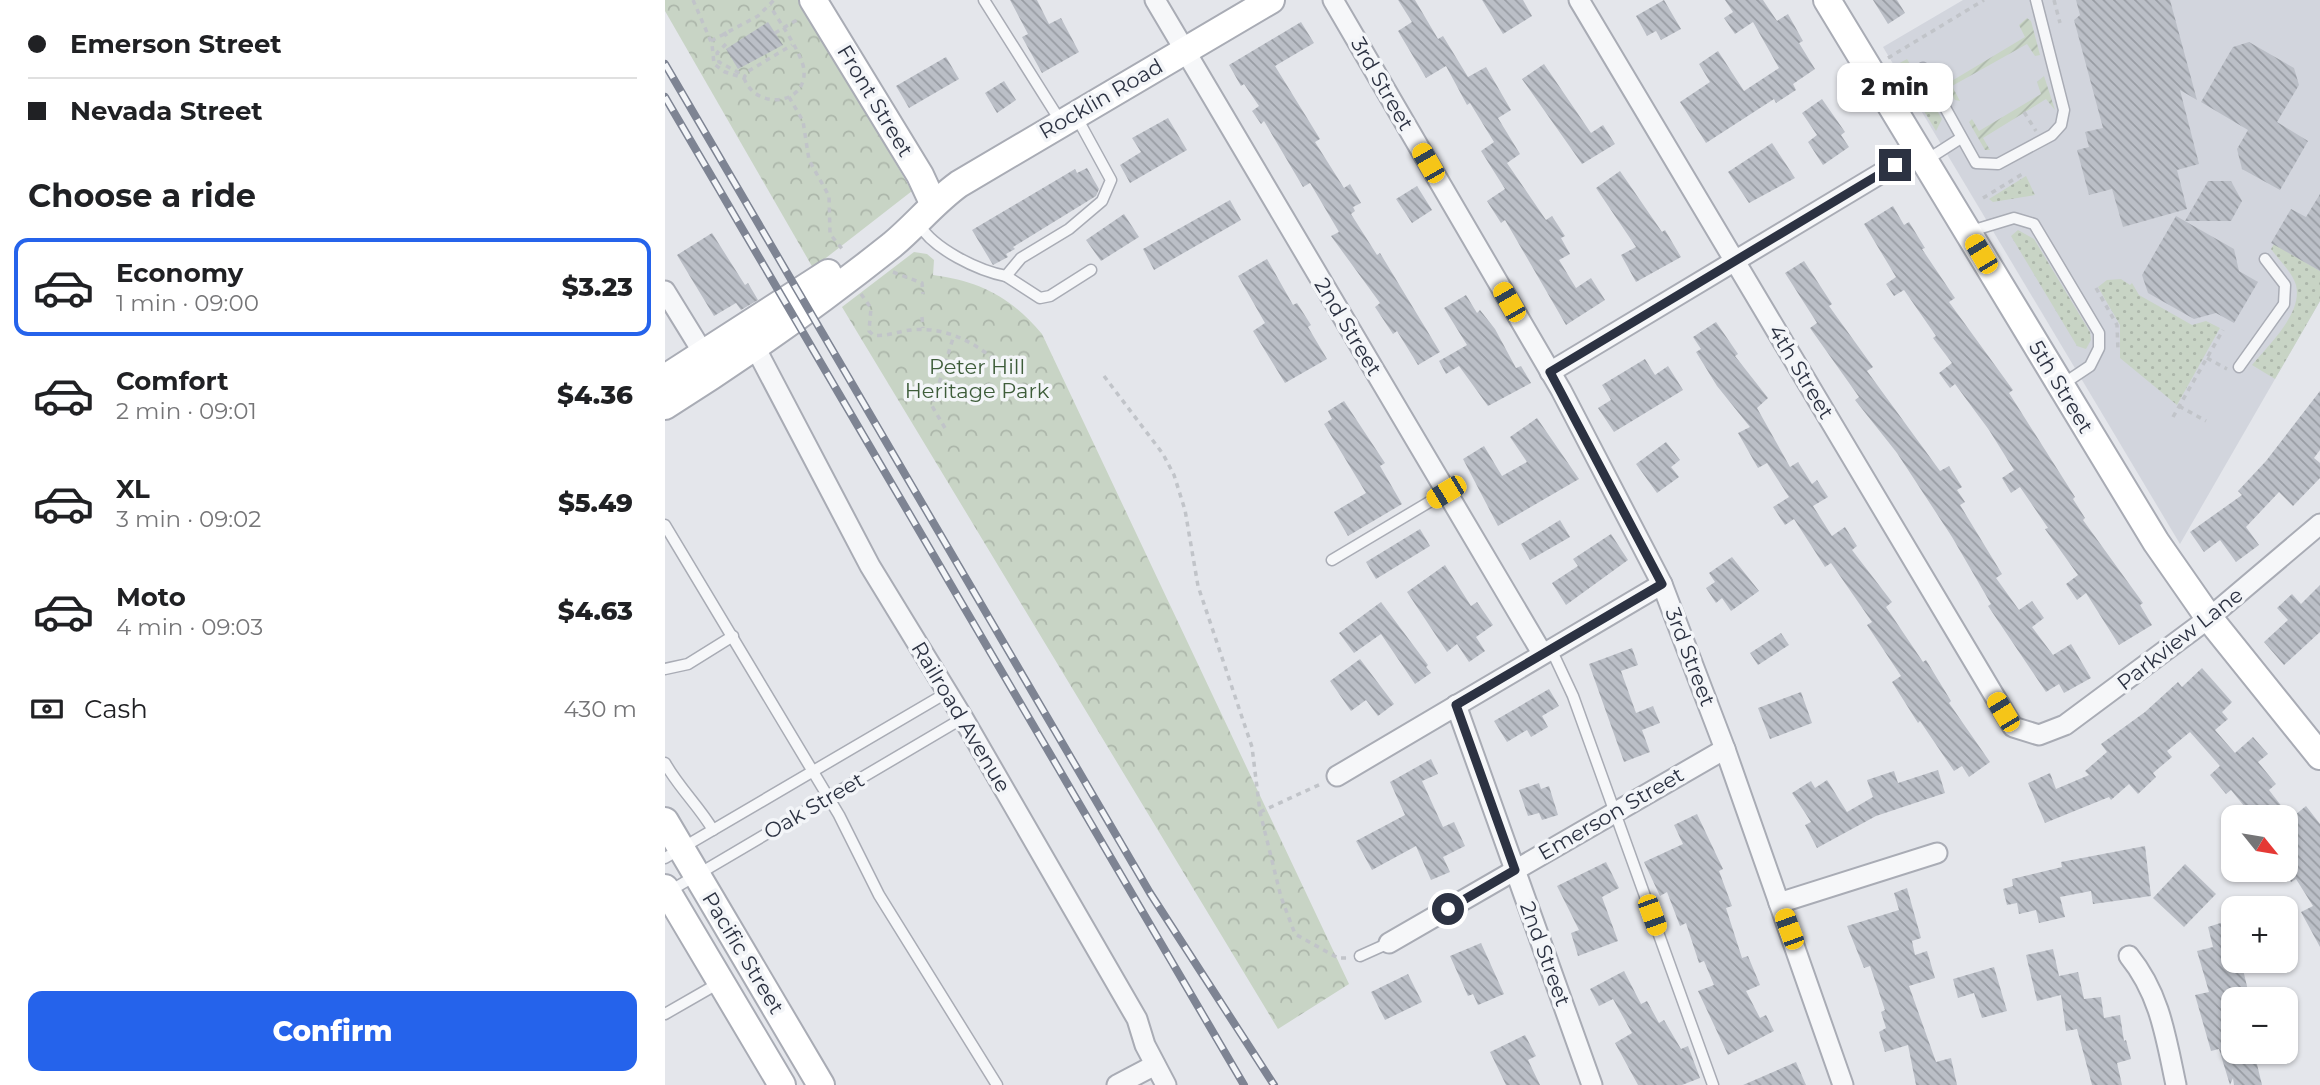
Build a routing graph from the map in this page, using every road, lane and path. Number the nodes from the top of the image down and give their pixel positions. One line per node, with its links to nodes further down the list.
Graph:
1 (693, 0): 18 (path)
2 (774, 0): 12 (path)
3 (984, 0): 26 (lane)
4 (1155, 0): 20 (street, 2nd Street)
5 (1271, 0): 20 (street, Rocklin Road)
6 (1333, 0): 54 (street, 3rd Street)
7 (1579, 0): 36 (street, 4th Street)
8 (1827, 0): 29 (street, 5th Street)
9 (1984, 0): 21 (path)
10 (2036, 0): 28 (lane)
11 (2054, 0): 14 (path)
12 (770, 6): 15 (path); 16 (path)
13 (807, 9): 15 (path); 32 (street, Front Street)
14 (2060, 23)
15 (784, 28): 17 (path); 19 (path)
16 (725, 32): 18 (path); 23 (path)
17 (775, 33)
18 (711, 41): 23 (path)
19 (792, 45): 23 (path); 24 (path)
20 (1184, 50): 26 (street, Rocklin Road); 63 (street, 2nd Street)
21 (1888, 58)
22 (1923, 68): 27 (lane)
23 (745, 77): 24 (path)
24 (789, 97): 34 (path)
25 (2024, 112): 28 (path)
26 (1068, 118): 32 (street, Rocklin Road); 39 (lane)
27 (1961, 138): 28 (lane); 29 (lane)
28 (2041, 140)
29 (1921, 156): 33 (street, 5th Street); 36 (street)
30 (2024, 173): 31 (path)
31 (1983, 198)
32 (926, 213): 39 (lane); 40 (street, Rocklin Road); 51 (street, Rocklin Road)
33 (1967, 232): 57 (street, 5th Street); 57 (lane)
34 (843, 250)
35 (2265, 259): 53 (lane)
36 (1734, 261): 54 (street); 75 (street, 4th Street)
37 (885, 267): 43 (path)
38 (1091, 270): 39 (lane)
39 (1006, 276)
40 (848, 279): 45 (path); 48 (street, Rocklin Road)
41 (2096, 288): 49 (path)
42 (665, 291): 51 (street)
43 (923, 294)
44 (922, 317): 45 (path)
45 (923, 328): 47 (path)
46 (2223, 330): 50 (path)
47 (954, 335): 52 (path); 62 (path)
48 (755, 349): 51 (street, Rocklin Road); 72 (street, Railroad Avenue)
49 (2118, 350)
50 (2207, 358): 53 (path); 59 (path)
51 (711, 365): 56 (street, Rocklin Road); 58 (street, Rocklin Road)
52 (1005, 370)
53 (2237, 370)
54 (1550, 372): 67 (street, 3rd Street)
55 (1104, 376): 83 (path)
56 (665, 378)
57 (2060, 386): 68 (street, 5th Street)
58 (665, 406)
59 (2179, 406): 60 (path); 61 (path)
60 (2173, 417)
61 (2206, 421)
62 (945, 428)
63 (1446, 492): 66 (lane); 70 (street, 2nd Street)
64 (2320, 524): 68 (street, Parkview Lane)
65 (665, 525): 69 (lane)
66 (1332, 560)
67 (1662, 584): 70 (street); 76 (street, 3rd Street)
68 (2209, 618): 75 (street, Parkview Lane); 77 (street, 5th Street)
69 (733, 636): 71 (lane); 79 (lane)
70 (1546, 651): 73 (street); 82 (lane)
71 (665, 669)
72 (948, 692): 74 (street, Railroad Avenue); 79 (lane, Oak Street)
73 (1456, 705): 80 (street); 88 (street, 2nd Street)
74 (963, 718): 81 (lane, Oak Street); 97 (street, Railroad Avenue)
75 (2031, 735)
76 (1725, 748): 82 (street, Emerson Street); 91 (street, 3rd Street)
77 (2320, 756)
78 (665, 763): 85 (lane)
79 (813, 772): 81 (lane); 85 (lane, Oak Street)
80 (1337, 776): 83 (path)
81 (828, 798): 89 (lane, Oak Street); 100 (lane)
82 (1616, 811): 88 (street, Emerson Street); 104 (lane)
83 (1260, 812): 93 (path)
84 (665, 821): 87 (street, Pacific Street)
85 (713, 830): 87 (lane, Oak Street)
86 (1937, 853): 91 (street)
87 (673, 854): 89 (street, Pacific Street)
88 (1515, 870): 92 (street, Emerson Street); 103 (street, 2nd Street)
89 (697, 875): 90 (lane, Oak Street); 99 (street, Pacific Street)
90 (666, 891): 95 (street, Pacific Street)
91 (1779, 903): 105 (street, 3rd Street)
92 (1389, 943): 93 (lane)
93 (1360, 956)
94 (2129, 956): 106 (street)
95 (721, 982): 96 (lane); 98 (street, Pacific Street)
96 (665, 1014)
97 (1154, 1065): 101 (street); 102 (street, Railroad Avenue)
98 (782, 1085)
99 (821, 1085)
100 (997, 1085)
101 (1117, 1085)
102 (1166, 1085)
103 (1593, 1085)
104 (1713, 1085)
105 (1843, 1085)
106 (2176, 1085)

